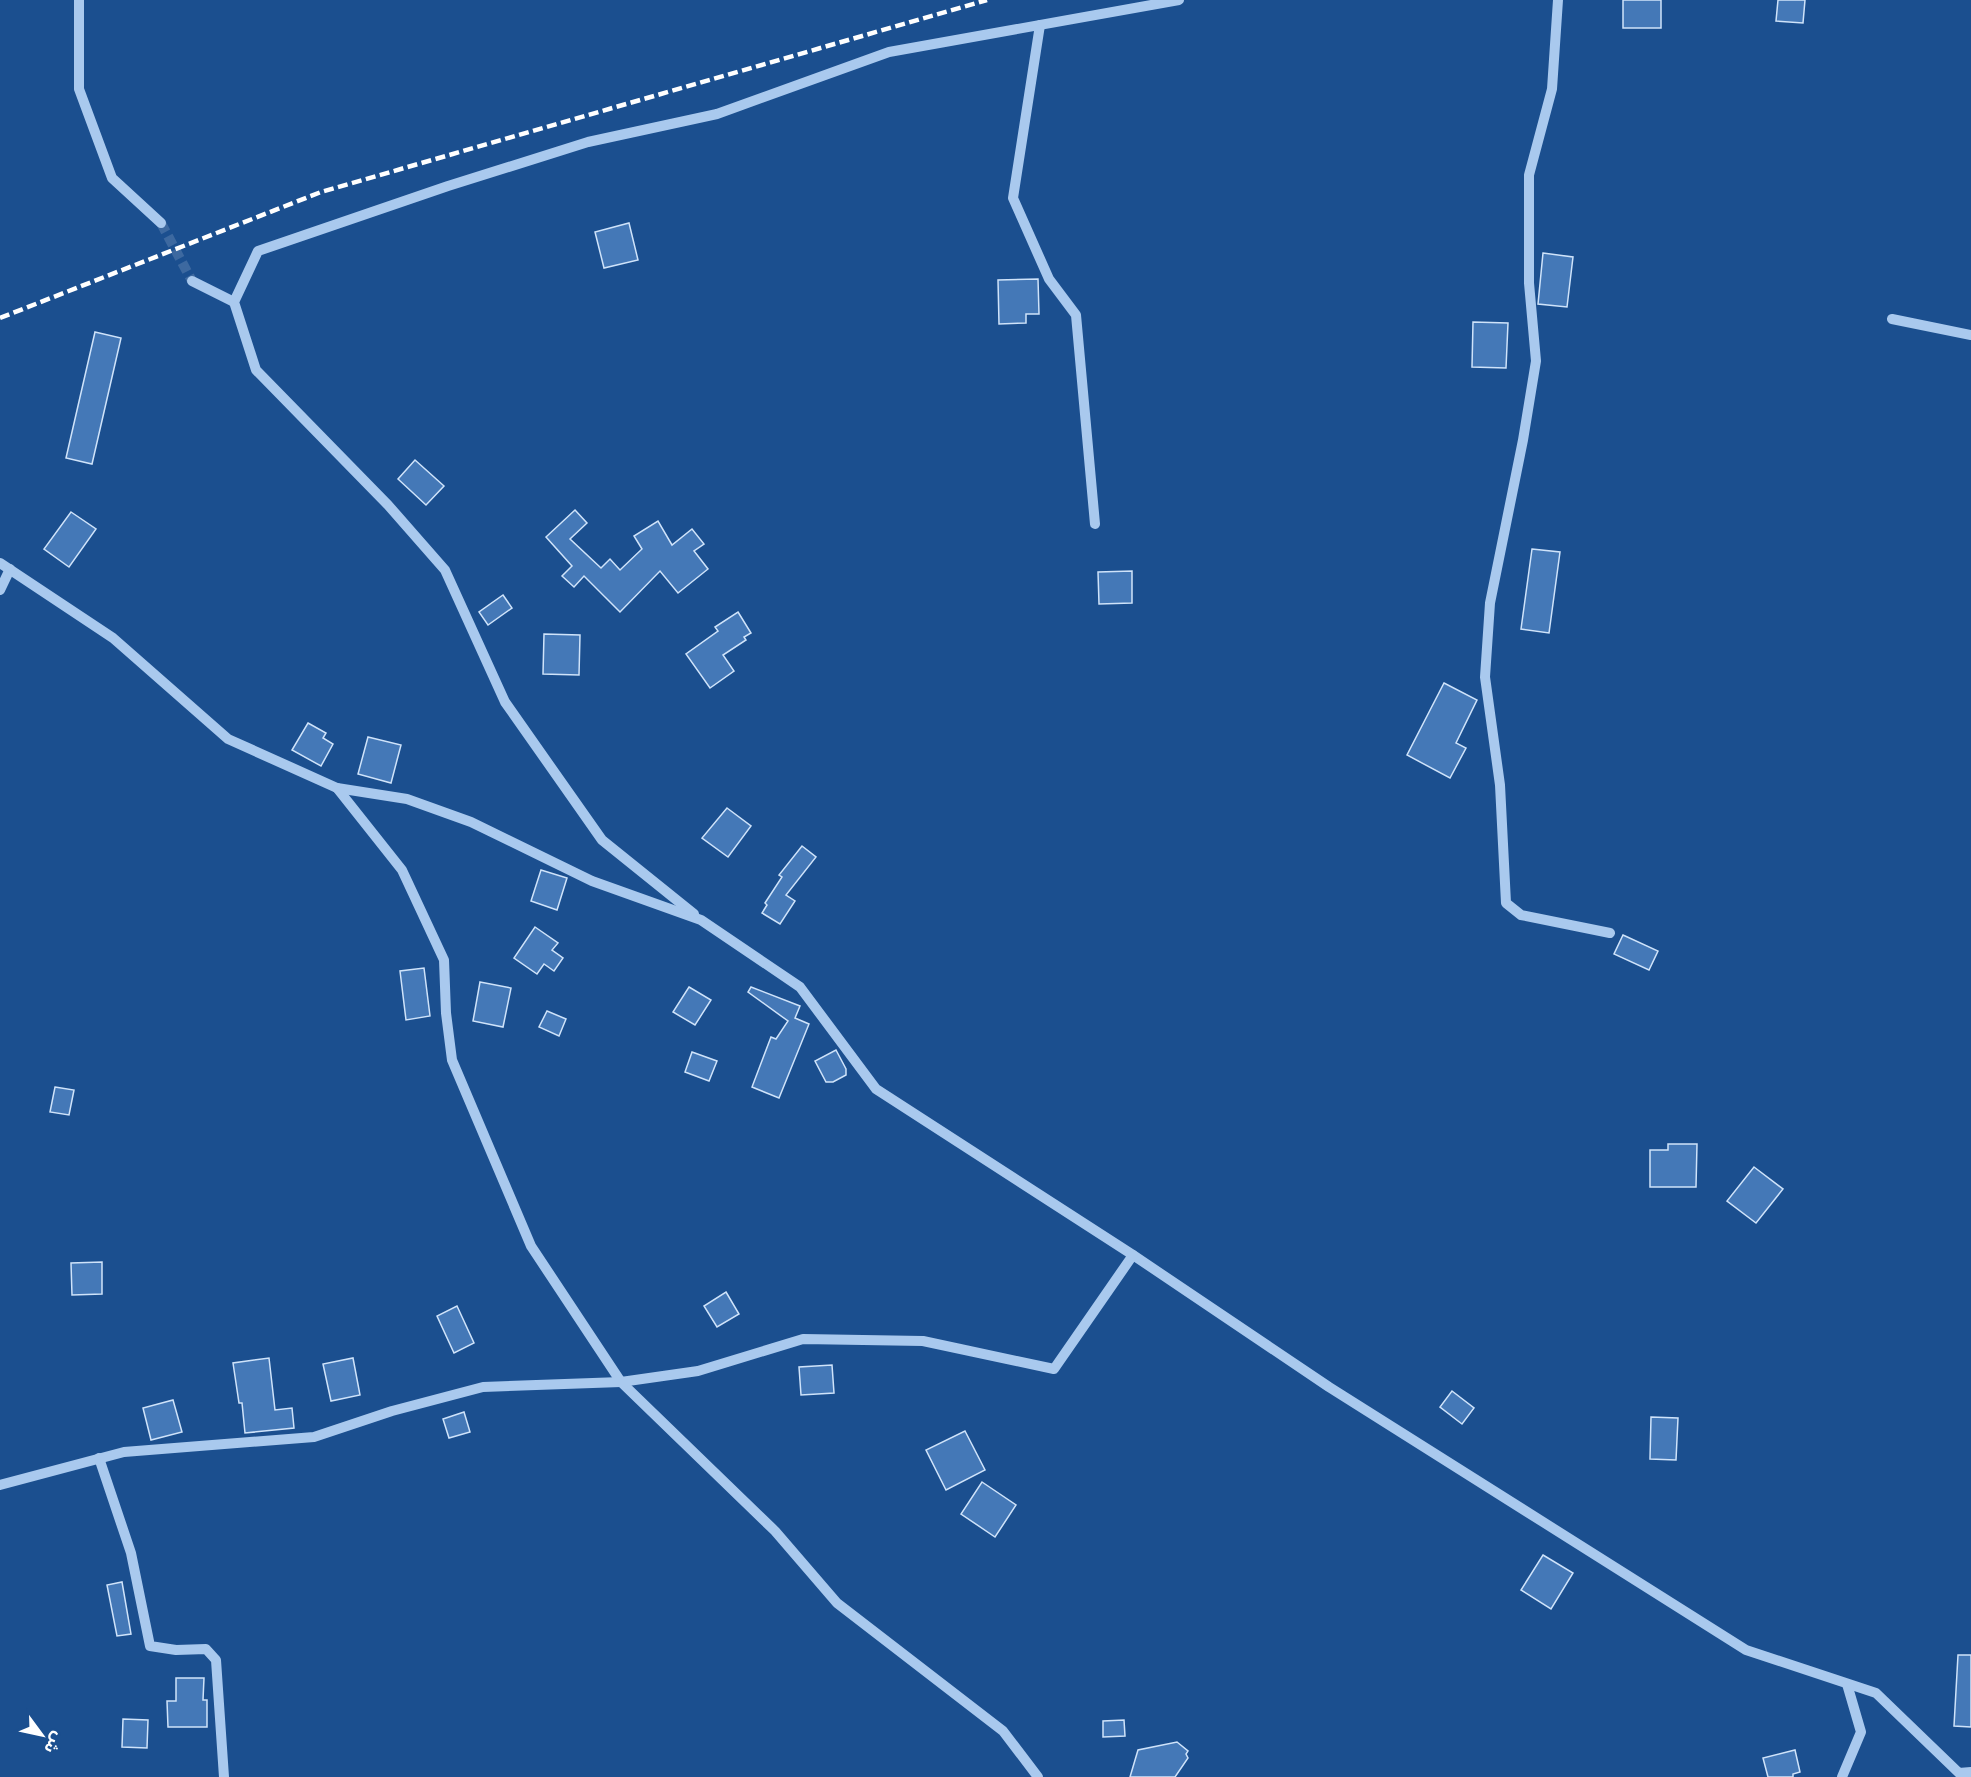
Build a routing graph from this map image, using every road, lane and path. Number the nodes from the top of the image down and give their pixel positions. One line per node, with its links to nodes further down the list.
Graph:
1 (79, 0): 5 (street)
2 (1179, 0): 4 (street)
3 (1558, 0): 15 (street)
4 (1040, 25): 7 (street); 10 (street)
5 (160, 223)
6 (192, 281): 7 (street)
7 (234, 302): 14 (street)
8 (1892, 319): 9 (street)
9 (1971, 335)
10 (1095, 524)
11 (5, 566): 12 (street); 13 (street)
12 (0, 590)
13 (337, 788): 14 (street); 17 (street)
14 (701, 920): 16 (street)
15 (1610, 933)
16 (1133, 1255): 17 (street); 20 (street)
17 (621, 1382): 18 (street); 23 (street)
18 (99, 1458): 19 (street); 22 (street)
19 (0, 1485)
20 (1847, 1684): 21 (street); 24 (street)
21 (1971, 1772)
22 (224, 1777)
23 (1038, 1777)
24 (1842, 1777)

